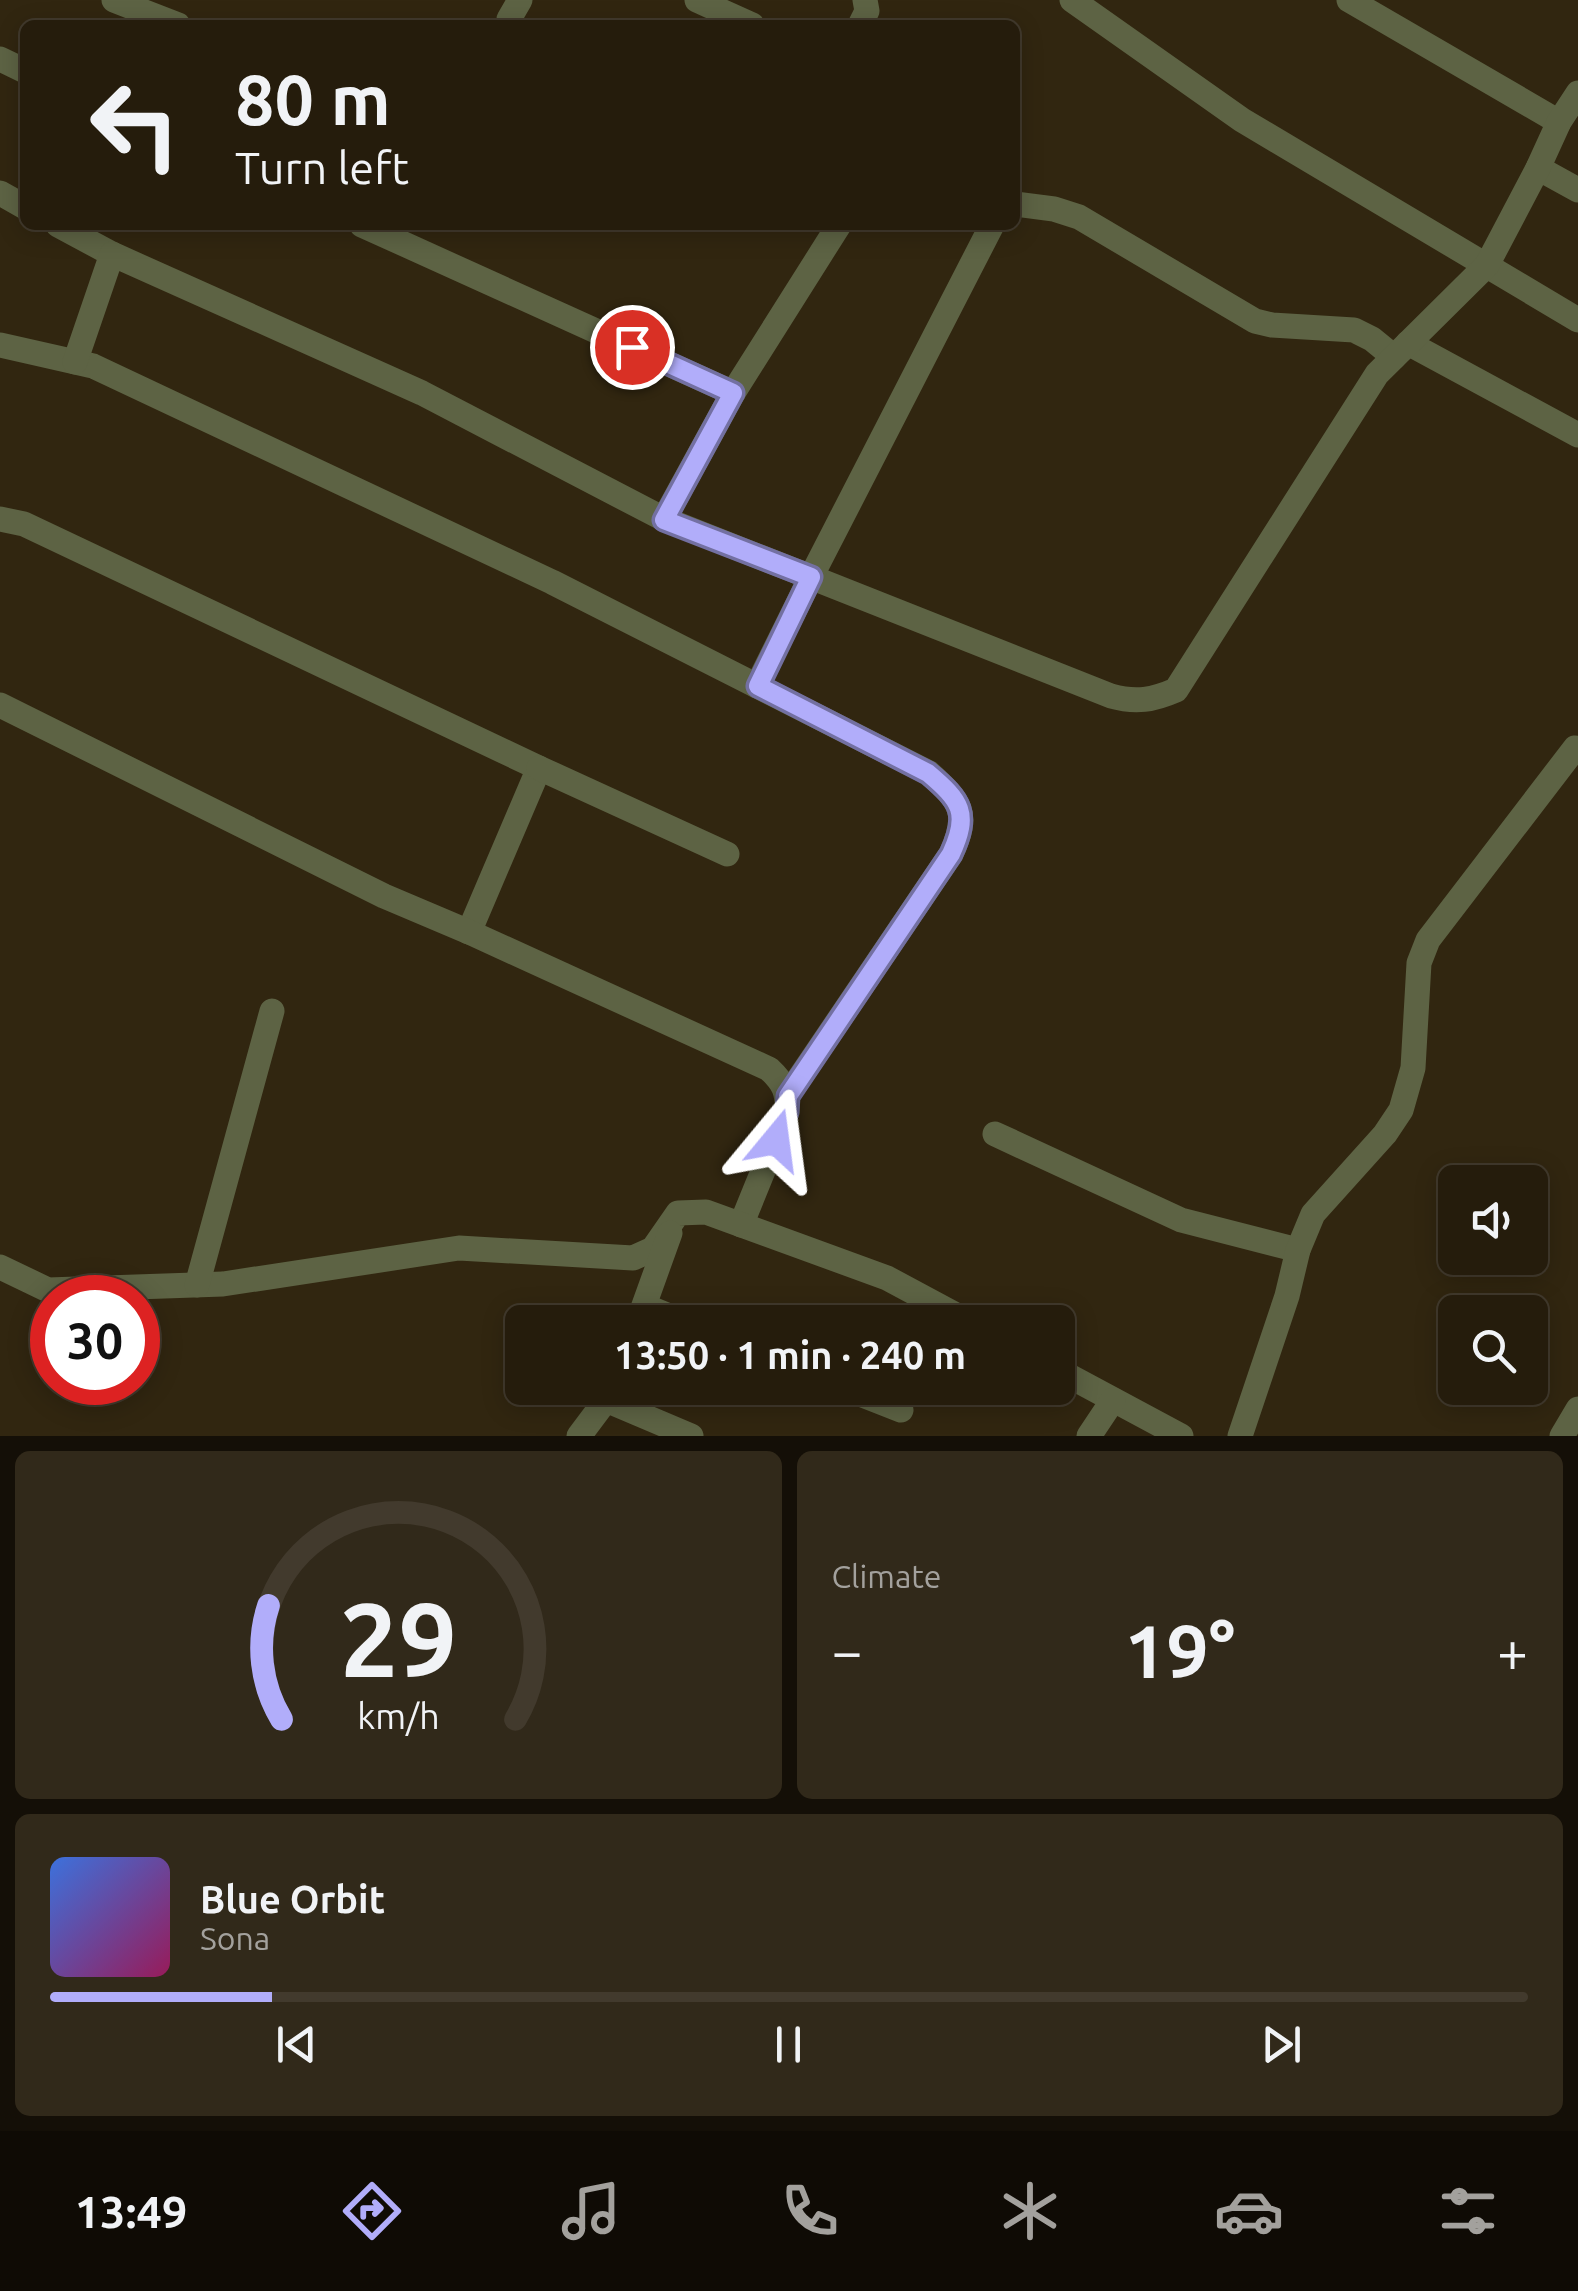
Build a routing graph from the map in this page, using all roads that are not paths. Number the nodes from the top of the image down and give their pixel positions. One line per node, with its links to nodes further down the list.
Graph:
1 (114, 0): 5 (street)
2 (697, 0): 6 (street)
3 (1072, 0): 17 (street)
4 (1349, 0): 8 (street)
5 (165, 20)
6 (741, 20)
7 (1578, 93): 8 (street)
8 (1559, 122): 9 (street)
9 (1538, 168): 10 (street); 17 (street)
10 (1578, 190)
11 (1020, 205): 20 (street)
12 (67, 230): 16 (street)
13 (373, 230): 22 (street)
14 (836, 230): 22 (street)
15 (989, 230): 26 (street)
16 (112, 254): 21 (street); 25 (street)
17 (1487, 265): 18 (street); 20 (street)
18 (1578, 320)
19 (0, 345): 21 (street)
20 (1401, 350): 23 (street); 26 (street)
21 (75, 362): 27 (street)
22 (733, 393): 25 (street)
23 (1578, 434)
24 (0, 519): 30 (street)
25 (664, 520): 26 (street)
26 (811, 577): 27 (street)
27 (758, 686): 34 (street)
28 (0, 705): 32 (street)
29 (1575, 748): 38 (street)
30 (539, 768): 31 (street); 32 (street)
31 (727, 854)
32 (470, 932): 34 (street)
33 (272, 1011): 40 (street)
34 (788, 1096): 37 (street)
35 (995, 1134): 38 (street)
36 (678, 1213): 37 (street); 40 (street); 41 (street)
37 (741, 1225): 42 (street)
38 (1298, 1250): 54 (street)
39 (0, 1267): 40 (street)
40 (197, 1285)
41 (644, 1305)
42 (938, 1305)
43 (1075, 1379): 44 (street)
44 (1113, 1400): 52 (street); 53 (street)
45 (601, 1405): 50 (street)
46 (630, 1405): 51 (street)
47 (888, 1405): 49 (street)
48 (1578, 1409): 55 (street)
49 (901, 1410)
50 (579, 1436)
51 (691, 1436)
52 (1089, 1436)
53 (1182, 1436)
54 (1240, 1436)
55 (1562, 1436)

